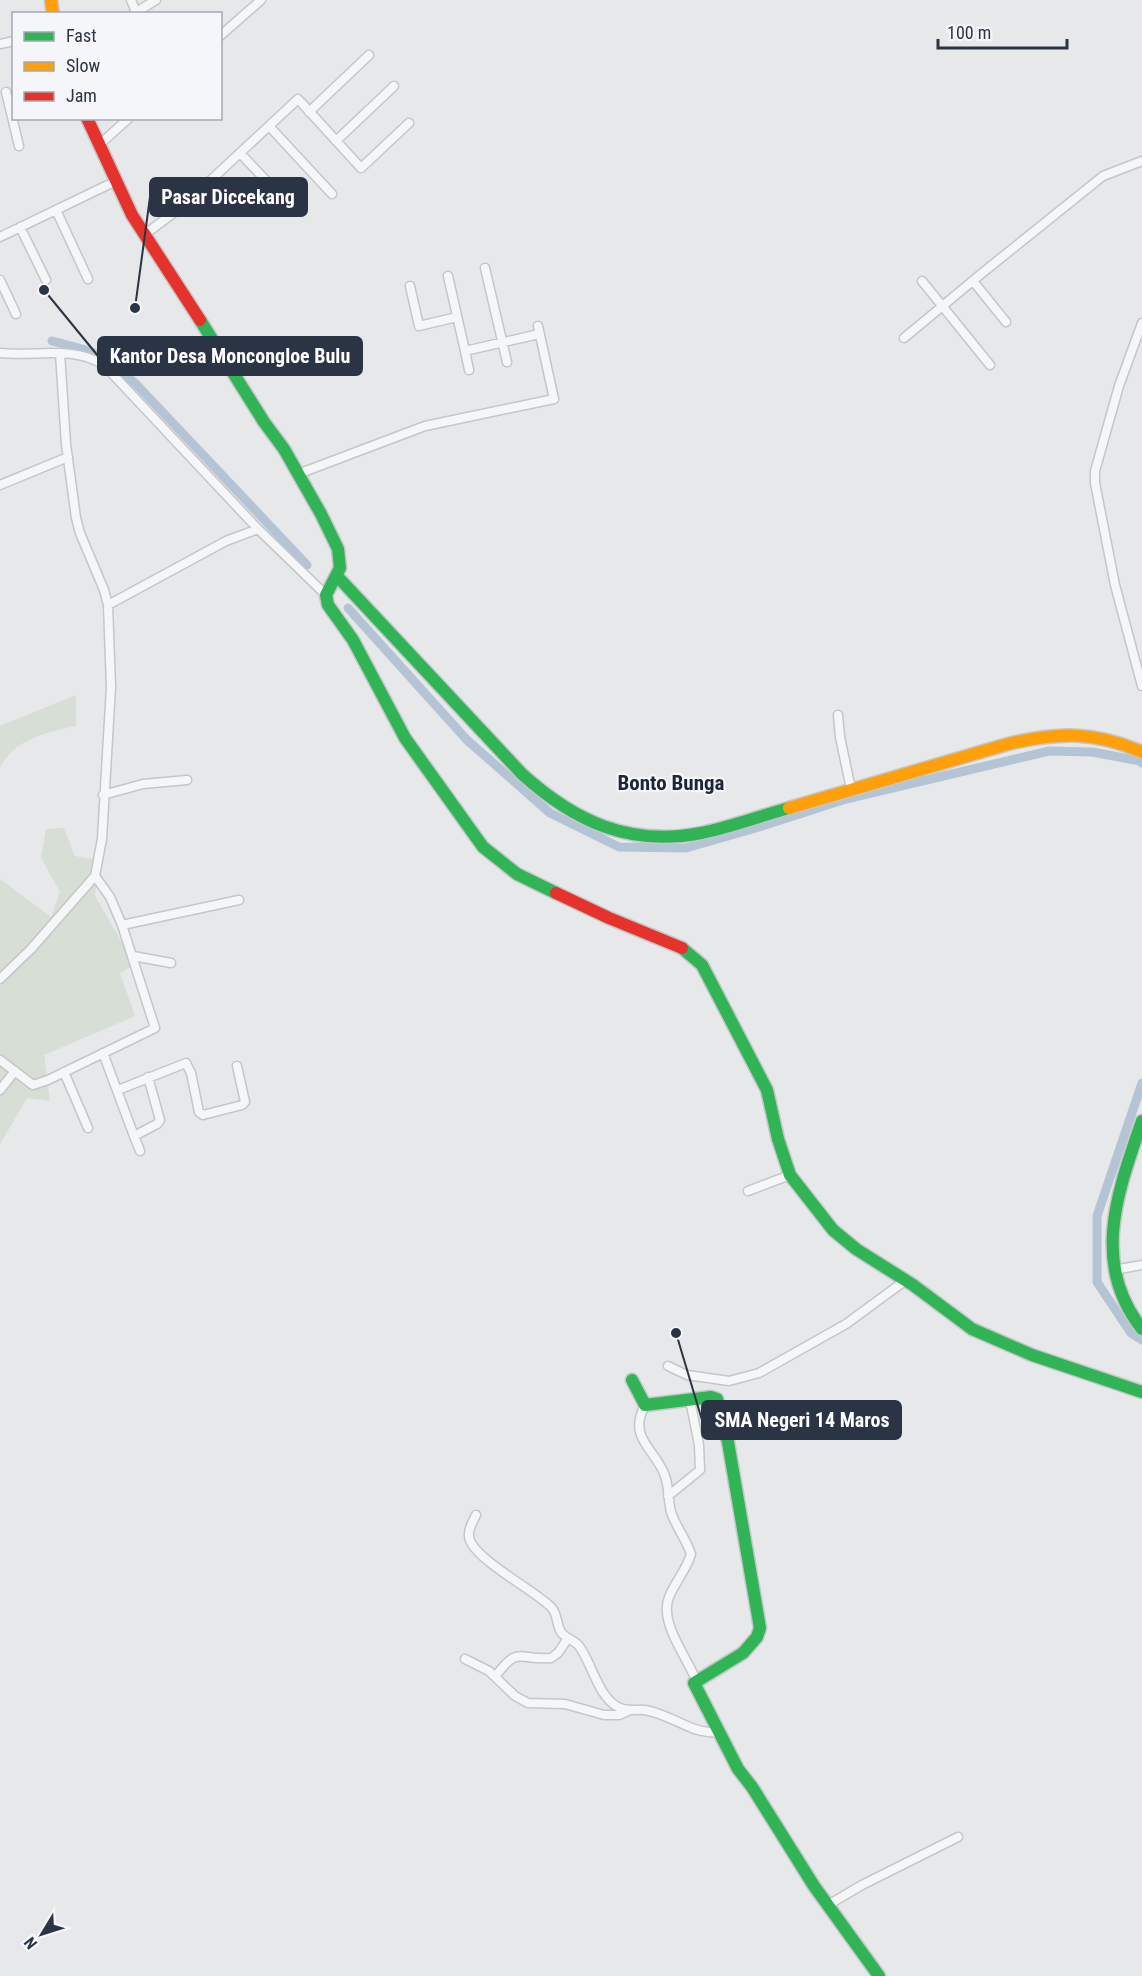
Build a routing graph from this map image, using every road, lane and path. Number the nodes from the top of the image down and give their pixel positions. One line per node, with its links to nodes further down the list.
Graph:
1 (156, 0): 3 (street)
2 (261, 0): 4 (street)
3 (136, 12)
4 (222, 34)
5 (369, 55): 8 (street)
6 (394, 87): 15 (street)
7 (7, 92): 9 (street)
8 (309, 112): 14 (street); 15 (street)
9 (12, 114)
10 (13, 120): 17 (street)
11 (88, 120): 16 (street)
12 (127, 120): 16 (street)
13 (409, 123): 15 (street)
14 (269, 126): 18 (street); 21 (street)
15 (336, 141)
16 (99, 145): 20 (street)
17 (19, 146)
18 (240, 153): 22 (street); 25 (street)
19 (1142, 161): 32 (street)
20 (116, 181): 23 (street); 25 (street)
21 (332, 194)
22 (292, 208)
23 (56, 210): 24 (street); 30 (street)
24 (20, 227): 26 (street); 29 (street)
25 (144, 235): 49 (street)
26 (0, 237)
27 (485, 268): 41 (street)
28 (448, 276): 37 (street)
29 (46, 279)
30 (88, 279)
31 (0, 280): 36 (street)
32 (973, 280): 35 (street); 38 (street)
33 (922, 281): 35 (street)
34 (410, 286): 37 (street)
35 (942, 306): 40 (street); 46 (street)
36 (16, 314)
37 (457, 317): 42 (street)
38 (1006, 322)
39 (1142, 323): 55 (street)
40 (904, 338)
41 (502, 342): 42 (street); 45 (street); 49 (street)
42 (465, 351): 47 (street)
43 (0, 353): 44 (street)
44 (60, 353): 48 (street); 51 (street)
45 (507, 362)
46 (990, 365)
47 (469, 370)
48 (68, 457): 50 (street); 54 (street)
49 (298, 474): 52 (street)
50 (0, 485)
51 (258, 530): 53 (street); 54 (street)
52 (337, 576): 53 (street); 60 (street)
53 (326, 595): 80 (street)
54 (108, 604): 61 (street)
55 (1141, 671): 56 (street)
56 (1142, 686)
57 (838, 715): 60 (street)
58 (1142, 752): 60 (street)
59 (187, 780): 61 (street)
60 (851, 789)
61 (103, 795): 62 (street)
62 (95, 876): 64 (street); 67 (street)
63 (238, 900): 64 (street)
64 (122, 926): 65 (street)
65 (133, 956): 66 (street); 68 (street)
66 (171, 963)
67 (0, 979)
68 (103, 1053): 72 (street); 75 (street)
69 (0, 1060): 71 (street)
70 (237, 1066): 73 (street)
71 (15, 1071): 72 (street); 74 (street)
72 (64, 1072): 77 (street)
73 (148, 1077): 75 (street); 78 (street)
74 (0, 1090)
75 (118, 1090): 78 (street)
76 (1142, 1121): 83 (street)
77 (88, 1128)
78 (134, 1136): 79 (street)
79 (140, 1151)
80 (790, 1175): 81 (street); 84 (street)
81 (748, 1191)
82 (1142, 1265): 83 (street)
83 (1114, 1270): 85 (street)
84 (906, 1280): 86 (street); 88 (street)
85 (1142, 1329)
86 (668, 1366)
87 (632, 1380): 90 (street)
88 (1142, 1392)
89 (690, 1400): 90 (street); 91 (street); 96 (street)
90 (645, 1406): 91 (street)
91 (668, 1496): 96 (street)
92 (476, 1515): 93 (street)
93 (568, 1638): 95 (street); 97 (street)
94 (465, 1659): 95 (street)
95 (495, 1677): 97 (street)
96 (696, 1680): 98 (street)
97 (628, 1711): 98 (street)
98 (719, 1733): 100 (street)
99 (958, 1838): 100 (street)
100 (828, 1905): 101 (street)
101 (879, 1976)

